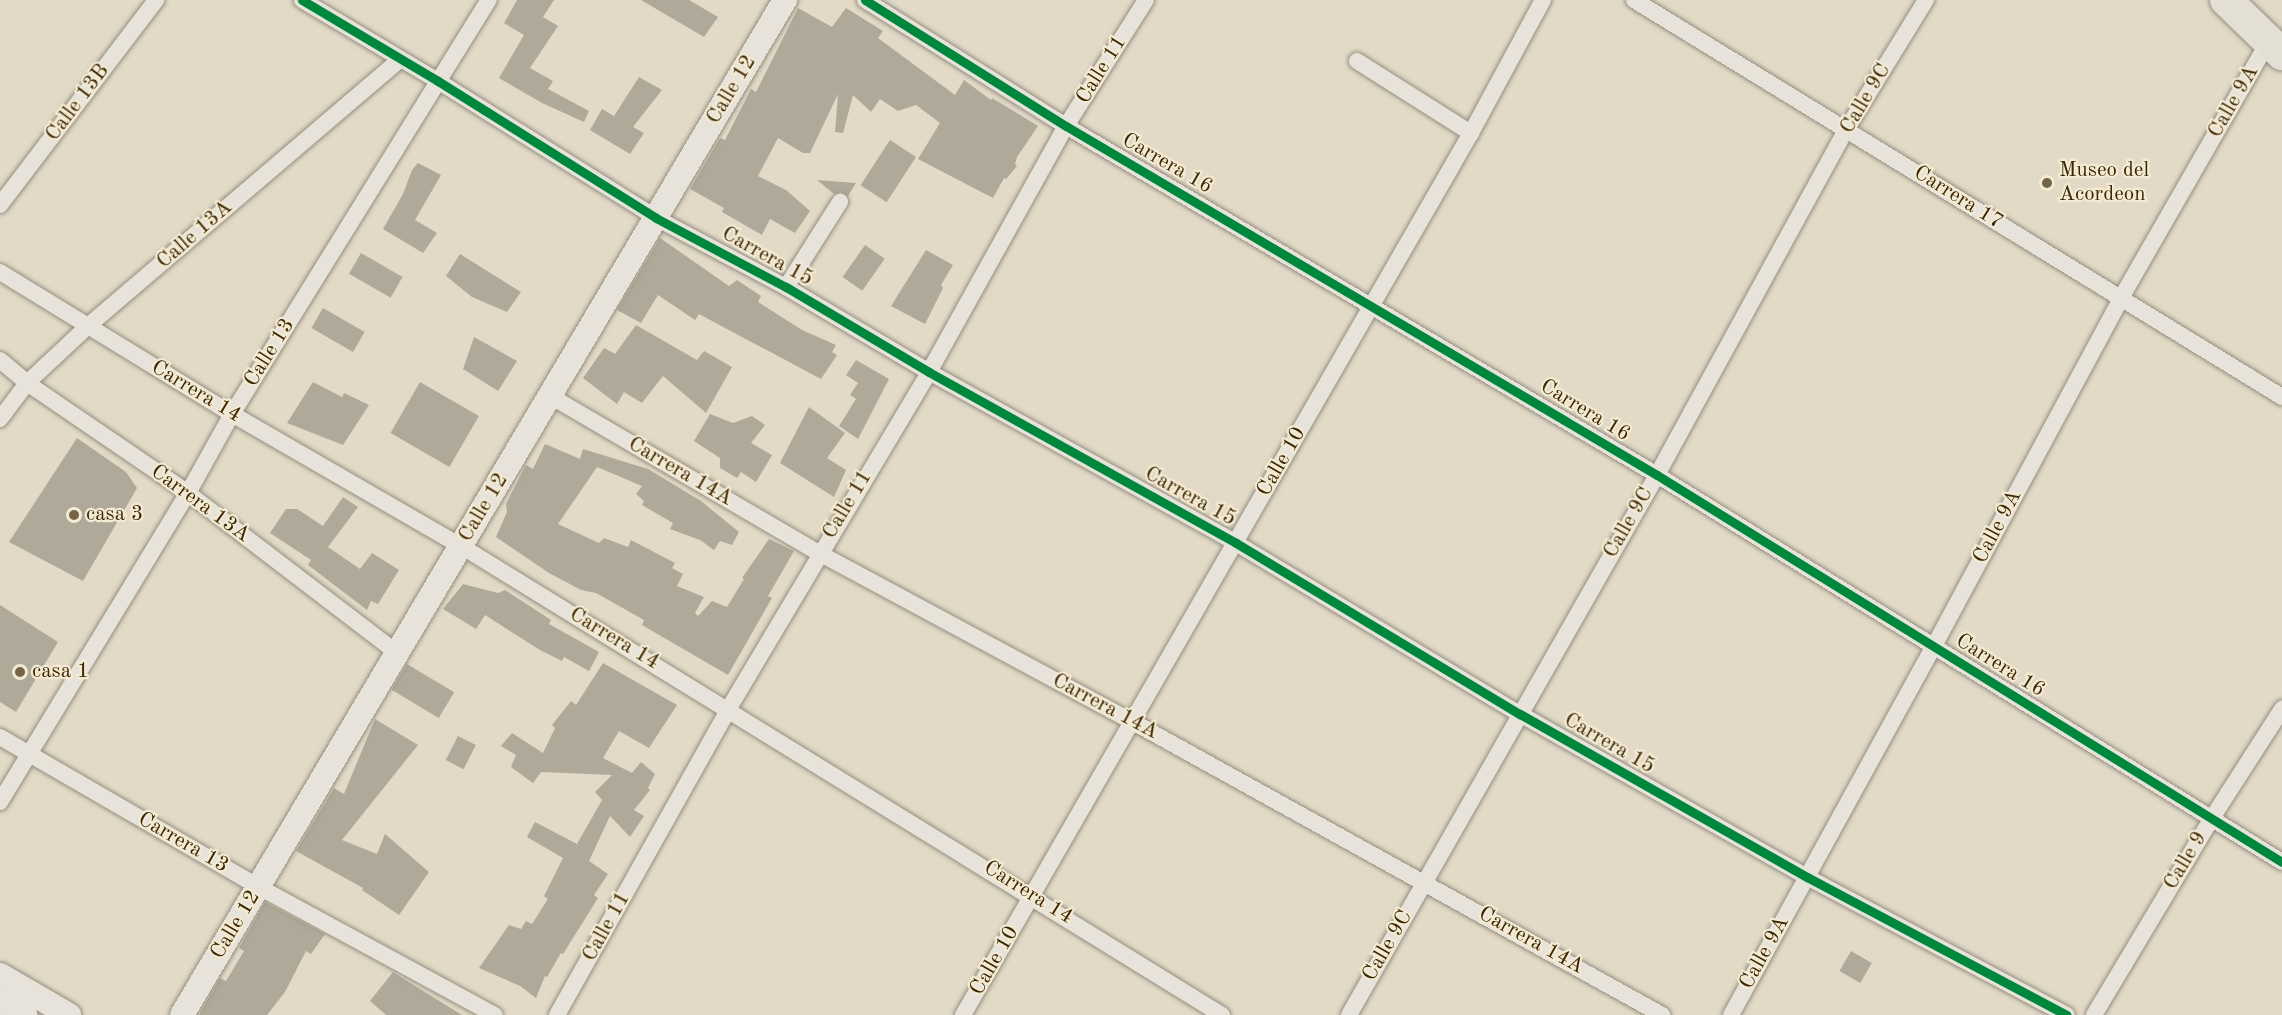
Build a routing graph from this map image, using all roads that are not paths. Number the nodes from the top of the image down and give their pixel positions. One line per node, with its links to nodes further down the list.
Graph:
1 (156, 0): 19 (street, Calle 13B)
2 (302, 0): 12 (street, Carrera 15)
3 (489, 0): 14 (street, Calle 13)
4 (785, 0): 20 (street, Calle 12)
5 (865, 0): 15 (street, Carrera 16)
6 (1146, 0): 15 (street, Calle 11)
7 (1543, 0): 17 (street, Calle 10)
8 (1634, 0): 16 (street, Carrera 17)
9 (1926, 0): 16 (street, Calle 9C)
10 (2226, 0): 11 (highway)
11 (2276, 48): 23 (street, Calle 9A)
12 (399, 60): 14 (street, Carrera 15); 25 (street, Calle 13A)
13 (1357, 61): 17 (street)
14 (438, 81): 20 (street, Carrera 15); 31 (street, Calle 13)
15 (1066, 126): 24 (street, Carrera 16); 27 (street, Calle 11)
16 (1846, 130): 23 (street, Carrera 17); 33 (street, Calle 9C)
17 (1471, 133): 24 (street, Calle 10)
18 (840, 202): 22 (street)
19 (0, 205)
20 (656, 218): 22 (street, Carrera 15); 29 (street, Calle 12)
21 (0, 272): 25 (street, Carrera 14)
22 (786, 287): 27 (street, Carrera 15)
23 (2121, 298): 30 (street, Carrera 17); 38 (street, Calle 9A)
24 (1373, 305): 33 (street, Carrera 16); 35 (street, Calle 10)
25 (88, 326): 28 (street, Calle 13A); 31 (street, Carrera 14)
26 (0, 360): 28 (street, Carrera 13A)
27 (929, 372): 35 (street, Carrera 15); 37 (street, Calle 11)
28 (27, 383): 32 (street, Calle 13A); 34 (street, Carrera 13A)
29 (550, 396): 36 (street, Calle 12); 37 (street, Carrera 14A)
30 (2282, 397)
31 (232, 414): 34 (street, Calle 13); 36 (street, Carrera 14)
32 (0, 418)
33 (1657, 475): 38 (street, Carrera 16); 42 (street, Calle 9C)
34 (188, 493): 39 (street, Carrera 13A); 45 (street, Calle 13)
35 (1236, 543): 42 (street, Carrera 15); 43 (street, Calle 10)
36 (461, 546): 39 (street, Calle 12); 40 (street, Carrera 14)
37 (819, 553): 40 (street, Calle 11); 43 (street, Carrera 14A)
38 (1934, 646): 47 (street, Carrera 16); 49 (street, Calle 9A)
39 (397, 653): 51 (street, Calle 12)
40 (729, 708): 52 (street, Carrera 14); 59 (street, Calle 11)
41 (2282, 709): 47 (street, Calle 9)
42 (1520, 714): 49 (street, Carrera 15); 50 (street, Calle 9C)
43 (1133, 722): 50 (street, Carrera 14A); 52 (street, Calle 10)
44 (0, 737): 45 (street, Carrera 13)
45 (29, 755): 46 (street, Calle 13); 51 (street, Carrera 13)
46 (0, 802)
47 (2212, 818): 48 (street, Carrera 16); 66 (street, Calle 9)
48 (2282, 862)
49 (1807, 877): 64 (street, Calle 9A); 65 (street, Carrera 15)
50 (1425, 882): 62 (street, Calle 9C); 63 (street, Carrera 14A)
51 (259, 886): 57 (street, Calle 12); 58 (street, Carrera 13)
52 (1033, 896): 60 (street, Calle 10); 61 (street, Carrera 14)
53 (0, 975): 56 (street)
54 (0, 1000): 55 (street)
55 (25, 1015)
56 (69, 1015)
57 (182, 1015)
58 (495, 1015)
59 (557, 1015)
60 (963, 1015)
61 (1222, 1015)
62 (1349, 1015)
63 (1662, 1015)
64 (1731, 1015)
65 (2067, 1015)
66 (2094, 1015)

